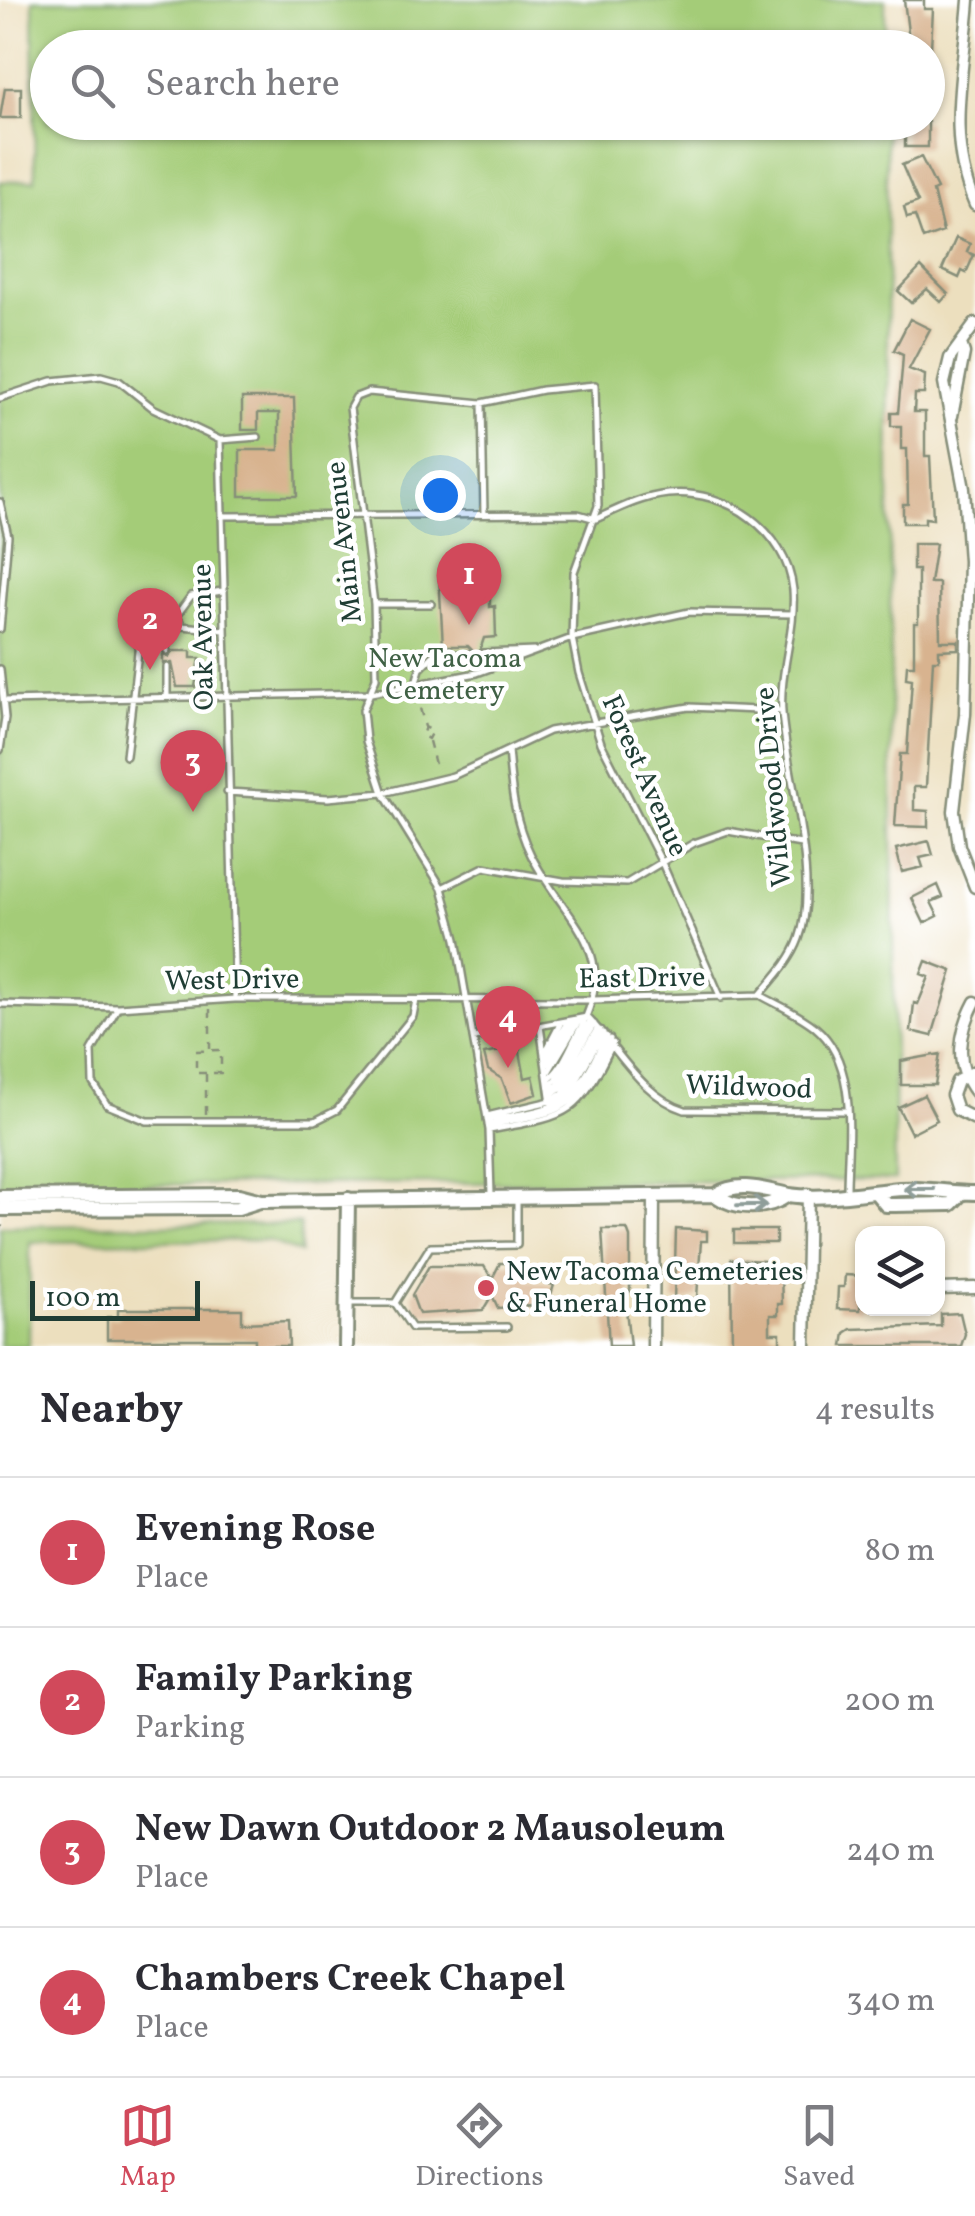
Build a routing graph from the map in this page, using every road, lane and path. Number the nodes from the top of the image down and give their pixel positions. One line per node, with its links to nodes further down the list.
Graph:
1 (969, 0): 2 (street)
2 (975, 205)
3 (975, 324): 33 (street)
4 (0, 398): 7 (lane)
5 (482, 403): 9 (lane); 10 (lane, Main Avenue); 12 (lane, Forest Avenue)
6 (258, 437): 7 (lane)
7 (220, 440): 11 (lane, Oak Avenue)
8 (0, 502): 17 (lane)
9 (484, 514): 10 (lane); 12 (lane)
10 (362, 515): 11 (lane); 14 (lane, Main Avenue)
11 (223, 516): 13 (lane, Oak Avenue)
12 (596, 520): 16 (lane, Wildwood Drive); 19 (lane, Forest Avenue)
13 (224, 591): 18 (lane, Oak Avenue); 18 (lane)
14 (374, 604): 15 (lane); 27 (lane, Main Avenue)
15 (431, 604)
16 (792, 614): 19 (lane); 32 (lane, Wildwood Drive)
17 (0, 629)
18 (224, 630): 30 (lane, Oak Avenue)
19 (572, 638): 21 (lane); 34 (lane, Forest Avenue)
20 (167, 651): 28 (lane)
21 (542, 651): 22 (lane); 26 (lane)
22 (483, 653)
23 (468, 654): 26 (lane)
24 (167, 666): 29 (lane)
25 (0, 668): 31 (lane)
26 (414, 686): 27 (lane); 35 (path)
27 (370, 693): 30 (lane); 42 (lane, Main Avenue)
28 (134, 695): 29 (lane); 31 (lane); 39 (lane)
29 (167, 696): 30 (lane)
30 (225, 696): 41 (lane, Oak Avenue)
31 (4, 701): 37 (lane)
32 (782, 711): 34 (lane); 43 (lane, Wildwood Drive)
33 (970, 715): 46 (street)
34 (594, 725): 38 (lane); 44 (lane, Forest Avenue)
35 (425, 727): 36 (path); 36 (path)
36 (428, 739): 40 (path)
37 (0, 750)
38 (508, 750): 40 (lane); 45 (lane)
39 (126, 756)
40 (439, 781): 42 (lane)
41 (227, 792): 42 (lane); 49 (lane, Oak Avenue)
42 (383, 793): 47 (lane, Main Avenue)
43 (801, 844): 44 (lane); 48 (lane, Wildwood Drive)
44 (663, 865): 45 (lane); 50 (lane, Forest Avenue)
45 (542, 874): 47 (lane); 54 (lane)
46 (975, 887)
47 (442, 888): 53 (lane, Main Avenue)
48 (760, 995): 50 (lane, East Drive); 67 (lane)
49 (235, 998): 51 (lane, West Drive); 52 (lane, West Drive)
50 (722, 998): 54 (lane, East Drive)
51 (210, 1000): 57 (lane, West Drive); 61 (path)
52 (416, 1000): 53 (lane, West Drive); 69 (lane)
53 (465, 1000): 54 (lane, East Drive); 60 (lane, Main Avenue)
54 (593, 1000): 59 (lane)
55 (975, 1002): 64 (street)
56 (0, 1004): 57 (lane, West Drive)
57 (118, 1007): 69 (lane)
58 (540, 1026): 59 (lane); 60 (lane); 65 (lane)
59 (591, 1027): 65 (lane); 65 (lane); 65 (lane); 65 (lane); 65 (lane); 67 (lane, Wildwood); 70 (lane)
60 (472, 1038): 70 (lane, Main Avenue)
61 (210, 1050): 63 (path); 63 (path)
62 (975, 1071): 64 (street)
63 (206, 1073): 69 (path)
64 (962, 1075): 66 (street); 68 (street)
65 (548, 1080): 70 (lane)
66 (975, 1092)
67 (847, 1111): 73 (lane)
68 (975, 1119)
69 (206, 1121)
70 (488, 1123): 76 (lane, Main Avenue)
71 (968, 1193): 73 (street)
72 (808, 1194): 73 (street); 74 (street); 89 (street)
73 (847, 1194)
74 (654, 1195): 77 (street); 88 (street)
75 (0, 1197): 79 (street)
76 (491, 1197): 77 (street); 78 (street)
77 (517, 1197): 85 (lane)
78 (348, 1199): 79 (street); 84 (street)
79 (262, 1201): 80 (street)
80 (2, 1215): 81 (path)
81 (0, 1233)
82 (975, 1288): 83 (street)
83 (945, 1289)
84 (349, 1303): 85 (lane); 87 (street)
85 (395, 1303): 86 (lane)
86 (507, 1327)
87 (346, 1346)
88 (653, 1346)
89 (805, 1346)

